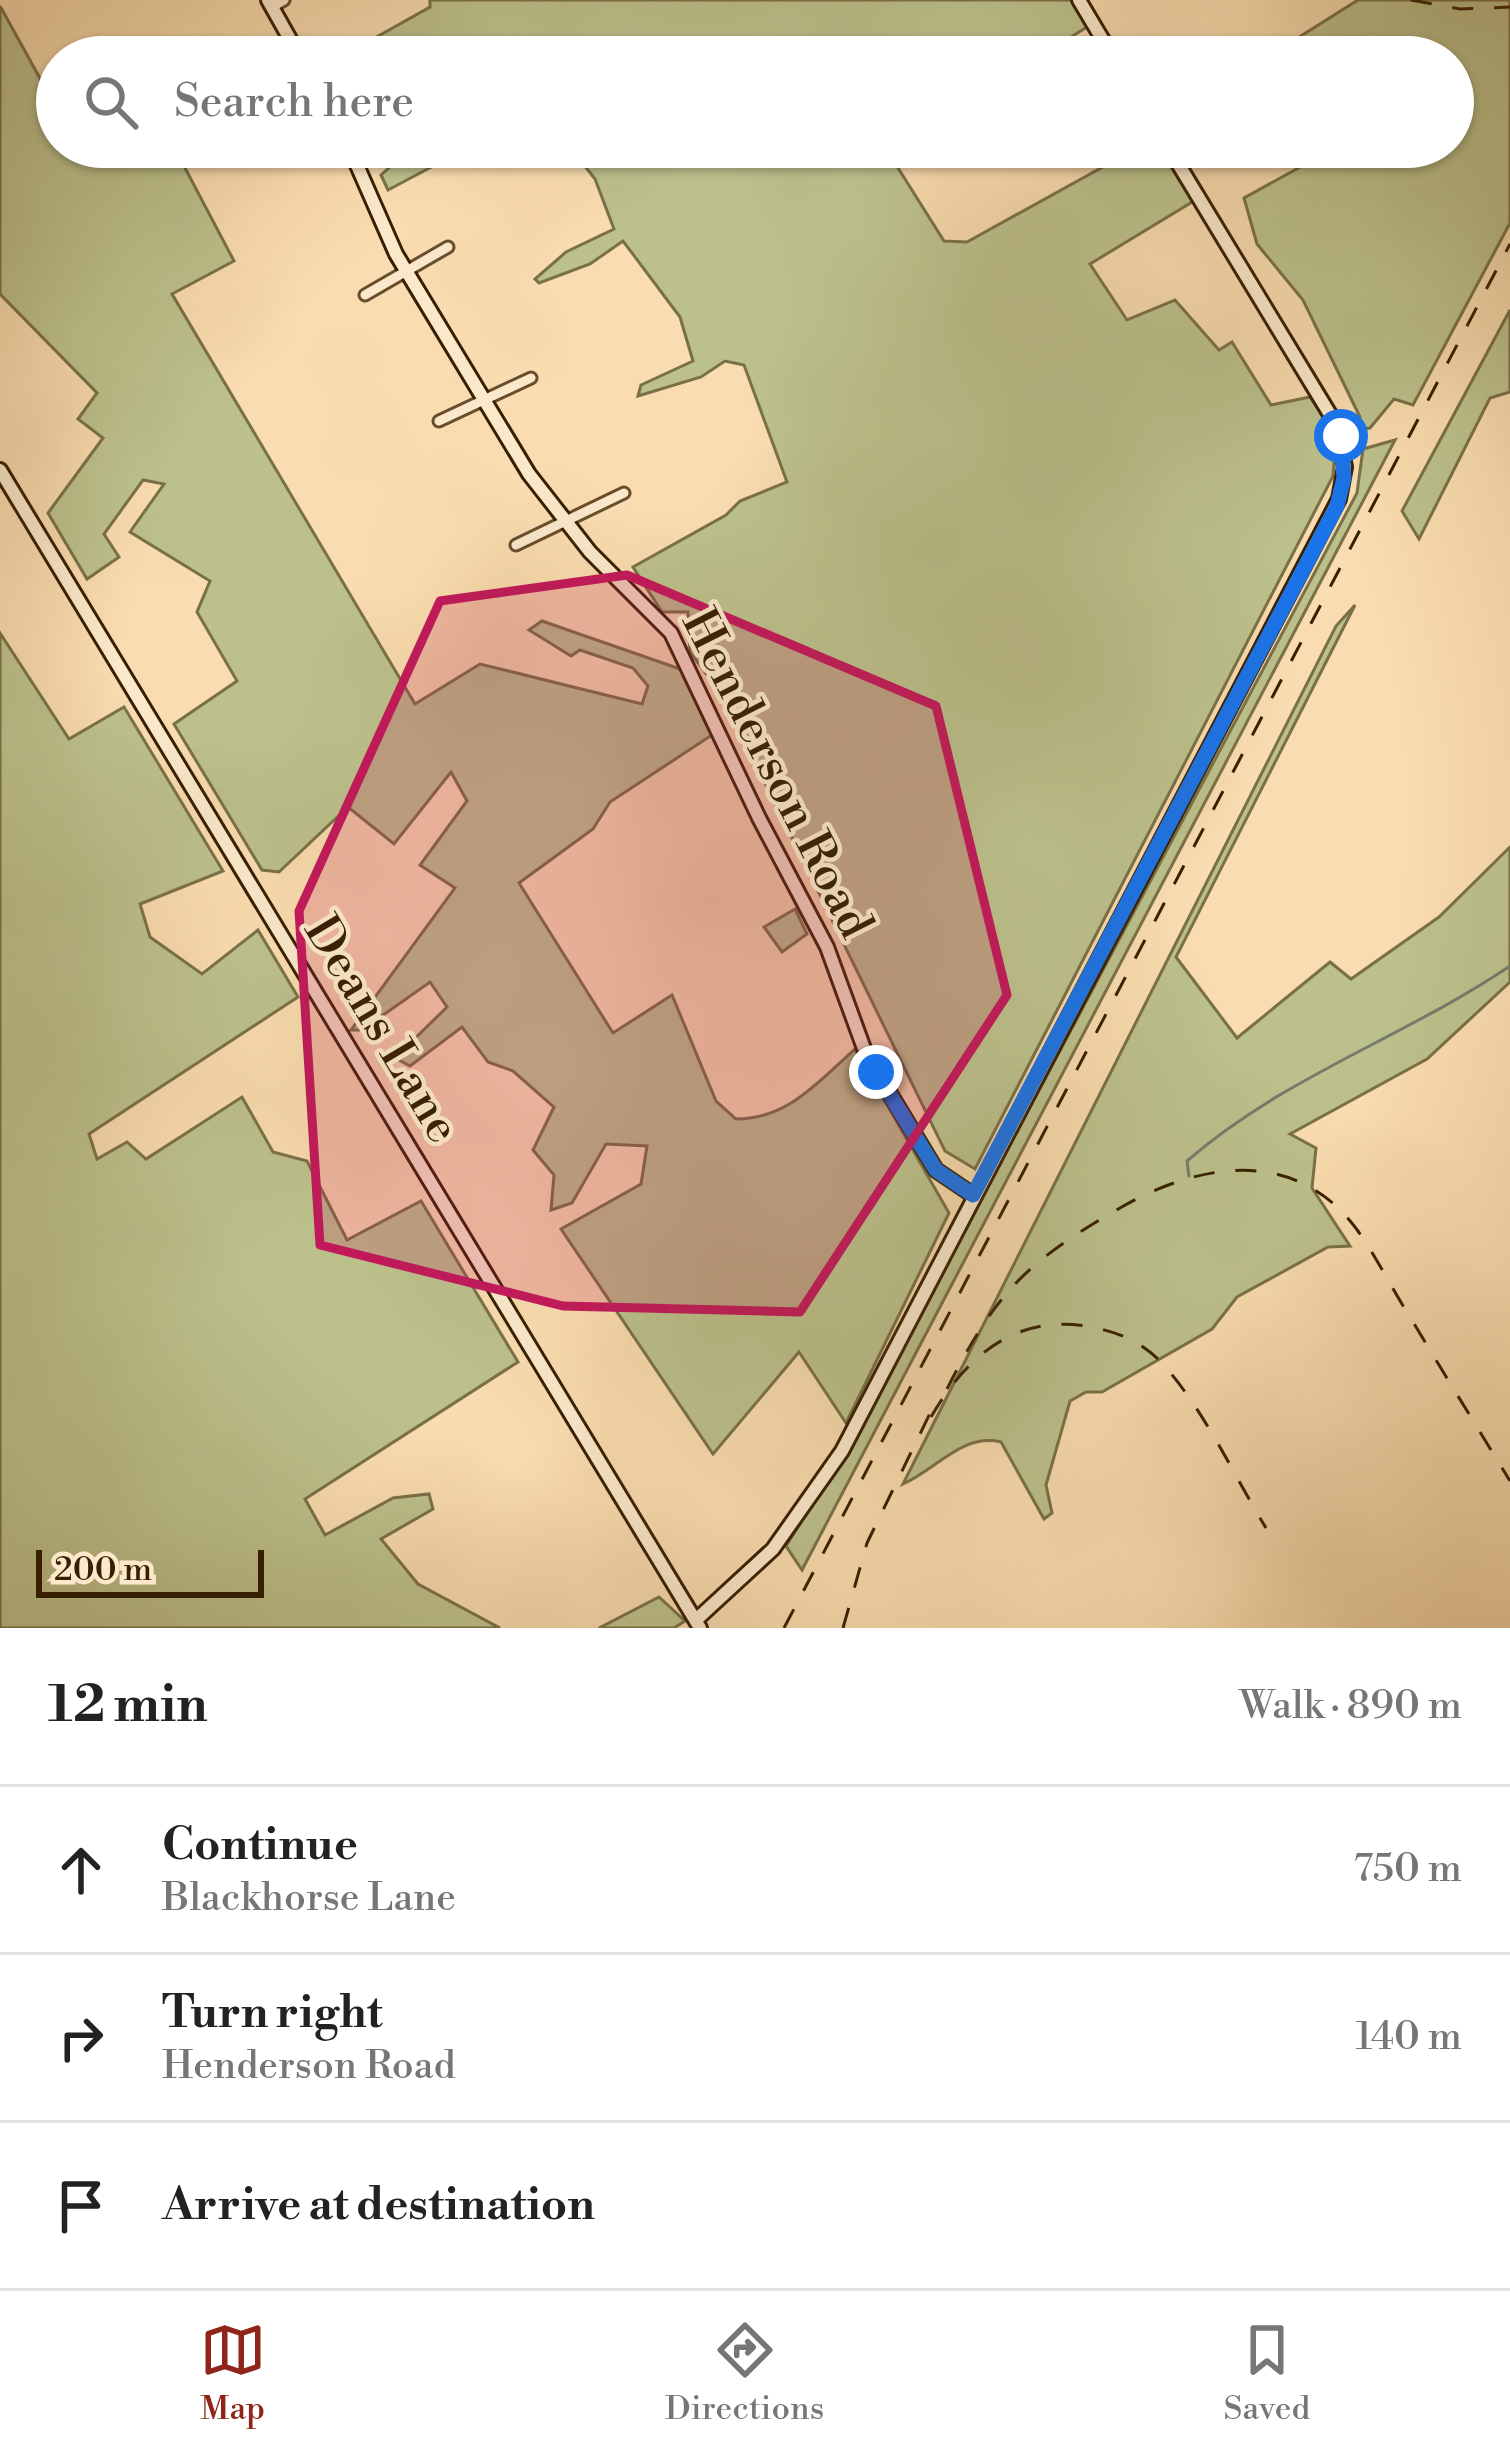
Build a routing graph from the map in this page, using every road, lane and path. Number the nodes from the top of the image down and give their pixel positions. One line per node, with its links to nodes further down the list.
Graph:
1 (1079, 0): 4 (street)
2 (275, 2): 3 (street)
3 (290, 36)
4 (1101, 36)
5 (358, 168): 8 (street, Henderson Road)
6 (1181, 168): 17 (street)
7 (448, 247): 8 (street)
8 (405, 271): 9 (street); 11 (street, Henderson Road)
9 (365, 295)
10 (531, 378): 11 (street)
11 (483, 400): 12 (street); 15 (street, Henderson Road)
12 (439, 421)
13 (0, 470): 18 (street, Deans Lane)
14 (625, 493): 15 (street)
15 (566, 522): 16 (street); 17 (street, Henderson Road)
16 (516, 545)
17 (973, 1195): 18 (street)
18 (698, 1624)

